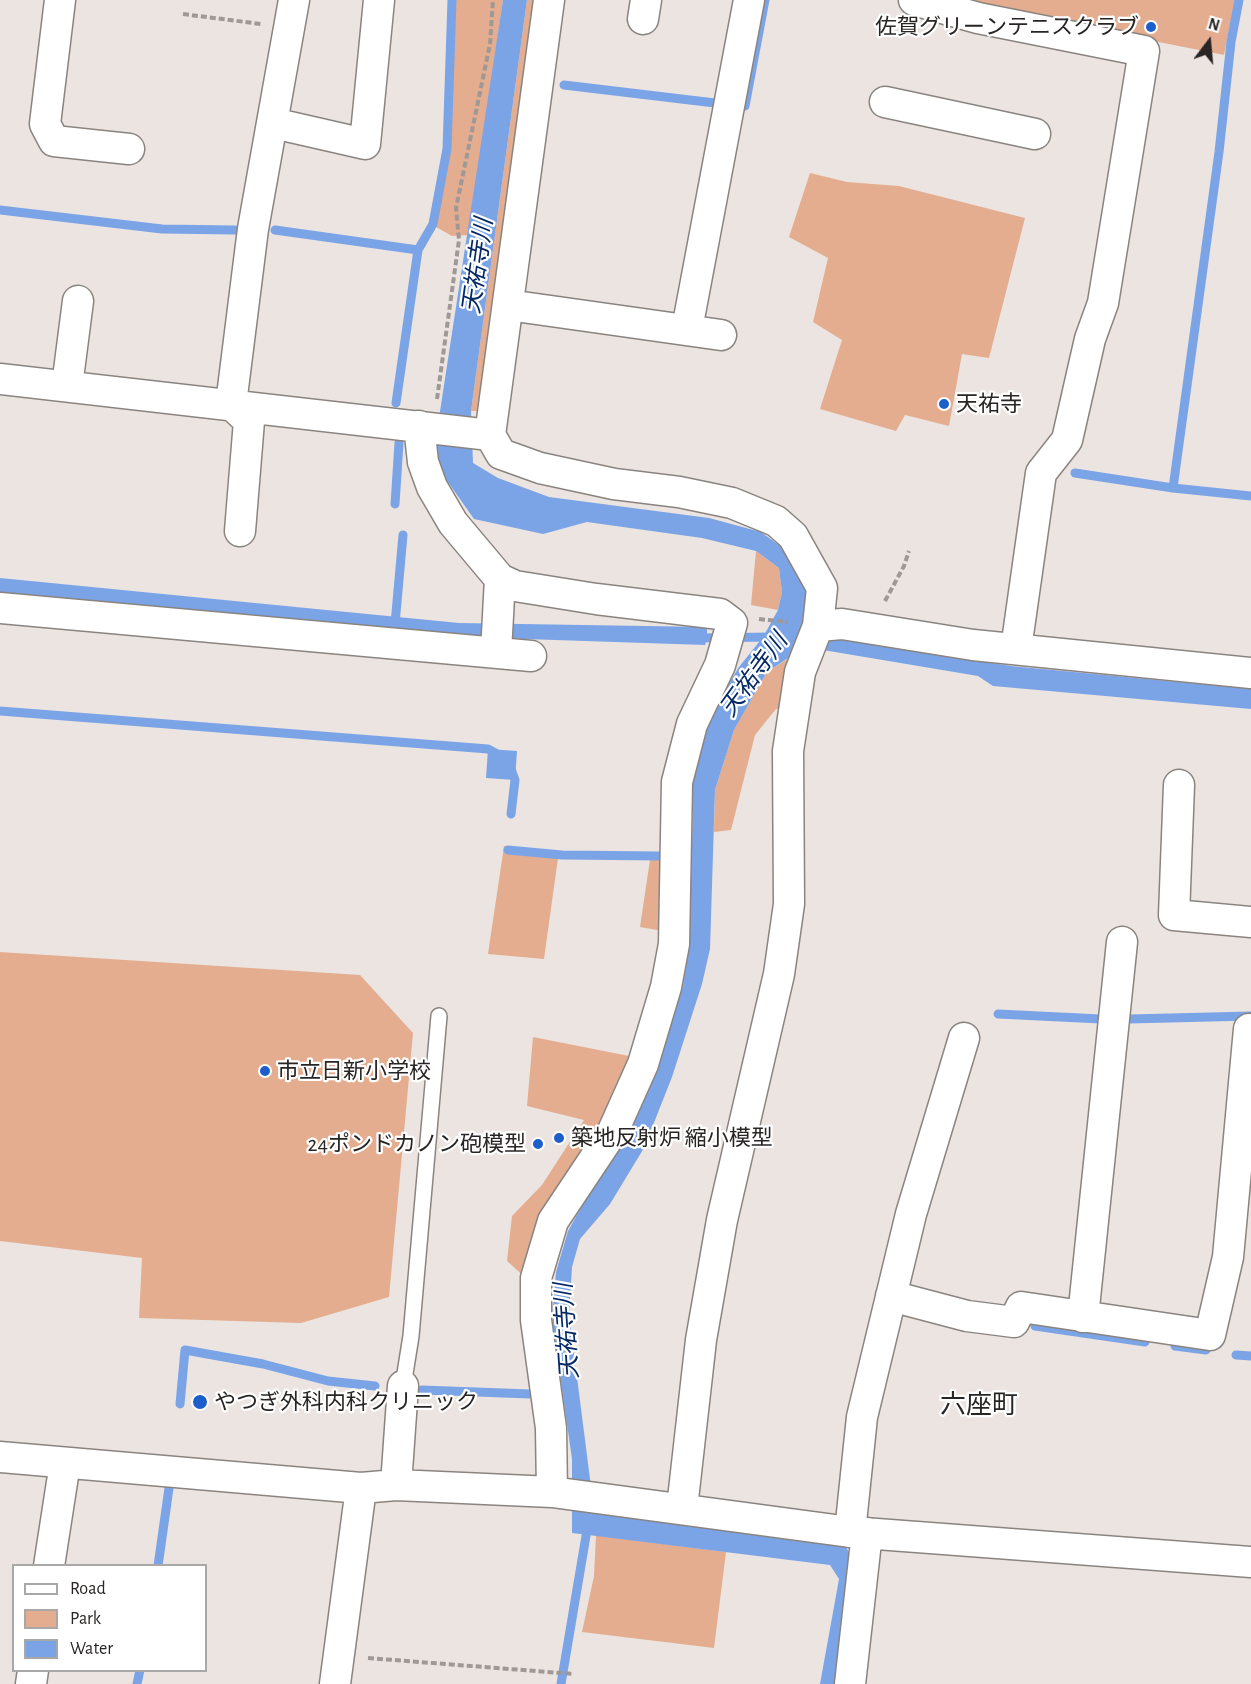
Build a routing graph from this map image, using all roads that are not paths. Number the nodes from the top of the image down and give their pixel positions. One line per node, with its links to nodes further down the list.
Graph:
1 (60, 0): 10 (street)
2 (379, 0): 8 (street)
3 (549, 0): 12 (street)
4 (749, 0): 13 (street)
5 (914, 0): 24 (street)
6 (291, 14): 8 (street)
7 (885, 102): 9 (street)
8 (273, 123): 17 (street)
9 (1035, 134)
10 (129, 149)
11 (78, 301): 16 (street)
12 (508, 305): 13 (street); 19 (street)
13 (687, 329): 14 (street)
14 (721, 335)
15 (0, 379): 16 (street)
16 (67, 386): 17 (street)
17 (231, 404): 18 (street); 20 (street)
18 (425, 428): 19 (street); 21 (street)
19 (490, 435): 23 (street)
20 (240, 531)
21 (500, 579): 25 (street); 42 (street)
22 (0, 608): 25 (street)
23 (815, 638): 24 (street); 43 (street)
24 (1016, 649): 27 (street)
25 (496, 652): 26 (street)
26 (531, 656)
27 (1251, 672)
28 (1179, 785): 29 (street)
29 (1251, 922)
30 (1122, 942): 36 (street)
31 (439, 1016): 37 (lane)
32 (1249, 1029): 34 (street)
33 (964, 1038): 35 (street)
34 (1240, 1258): 36 (street)
35 (891, 1296): 36 (street); 44 (street)
36 (1083, 1317)
37 (403, 1386): 40 (street)
38 (0, 1458): 39 (street)
39 (65, 1463): 41 (street); 46 (street)
40 (396, 1485): 41 (street); 42 (street)
41 (361, 1488): 47 (street)
42 (572, 1494): 43 (street)
43 (682, 1508): 44 (street)
44 (859, 1533): 45 (street); 48 (street)
45 (1251, 1562)
46 (49, 1564)
47 (337, 1670)
48 (850, 1684)

